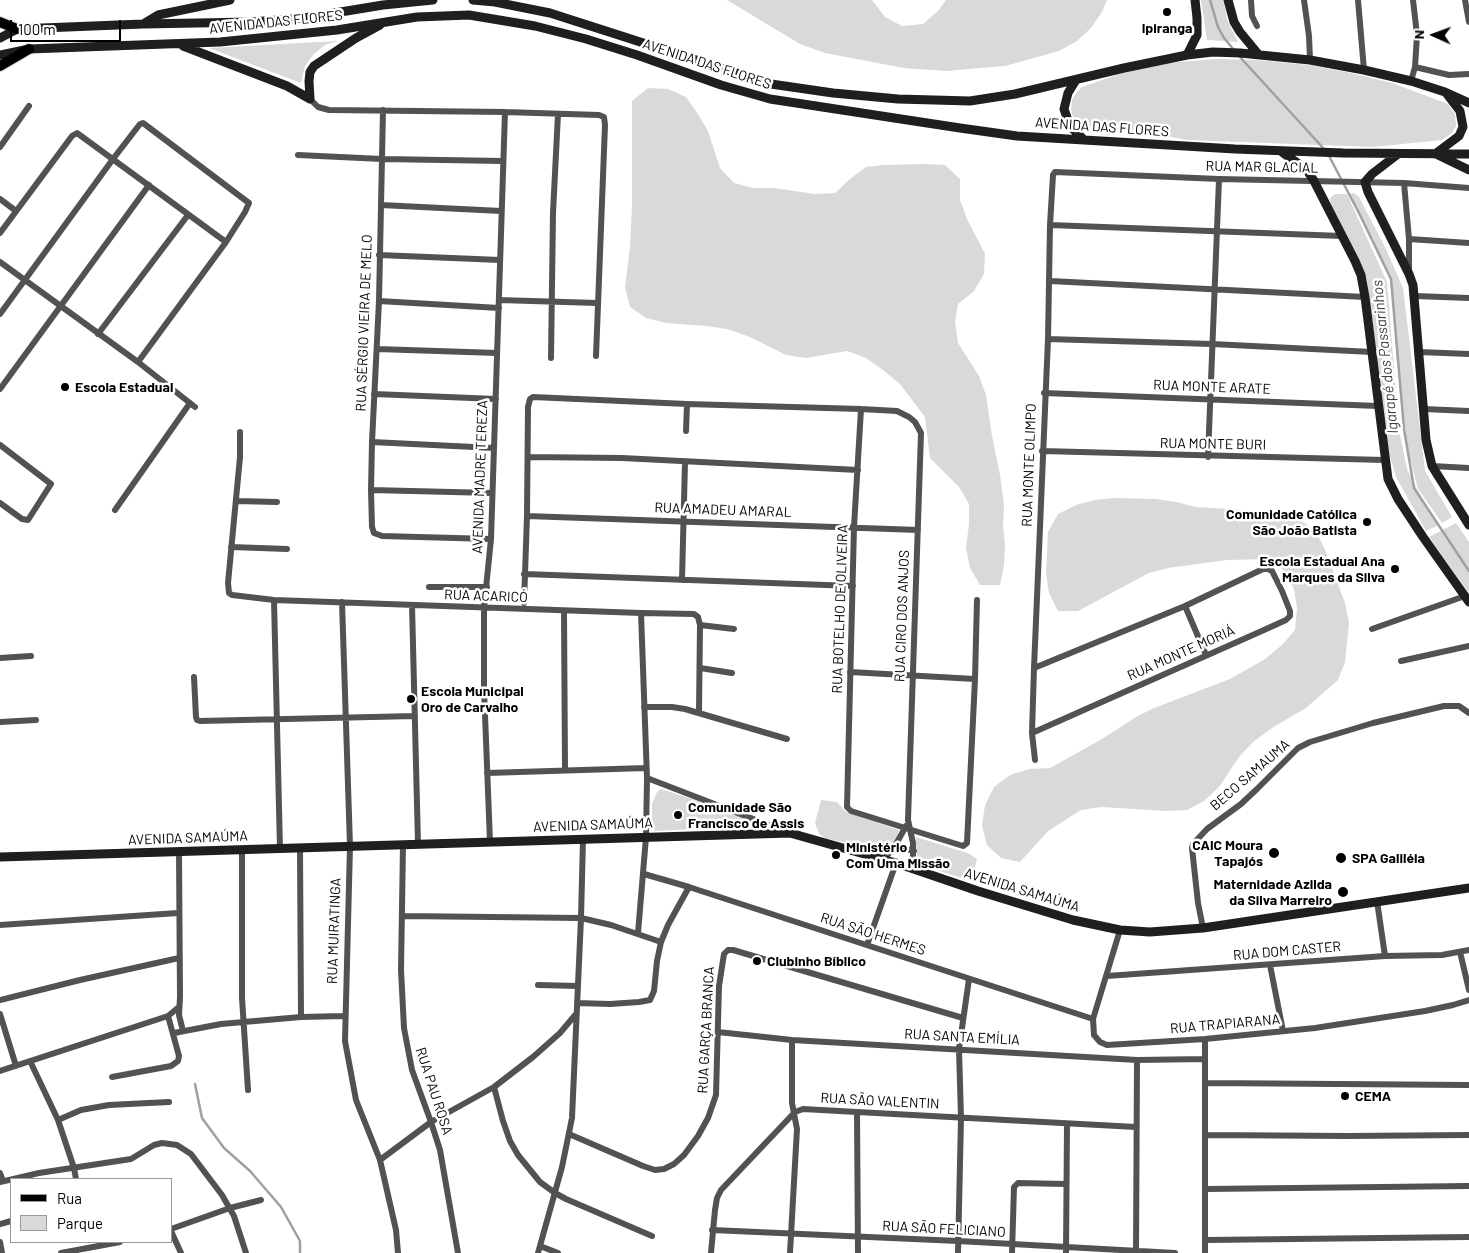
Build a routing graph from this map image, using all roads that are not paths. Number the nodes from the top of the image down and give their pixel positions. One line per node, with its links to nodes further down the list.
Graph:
1 (230, 0): 14 (main road)
2 (433, 0): 14 (main road, AVENIDA DAS FLORES)
3 (473, 0): 28 (main road, AVENIDA DAS FLORES)
4 (1195, 0): 21 (main road)
5 (1228, 0): 22 (main road)
6 (1251, 0): 15 (street)
7 (1304, 0): 23 (street)
8 (1358, 0): 26 (street)
9 (1413, 0): 25 (street)
10 (1465, 0): 13 (street)
11 (388, 20): 18 (main road, AVENIDA DAS FLORES); 31 (main road); 37 (main road, AVENIDA DAS FLORES)
12 (0, 22): 16 (main road)
13 (1469, 22)
14 (143, 24): 16 (main road, AVENIDA DAS FLORES)
15 (1257, 26)
16 (17, 29): 17 (main road, AVENIDA DAS FLORES)
17 (0, 38)
18 (180, 45): 19 (main road, AVENIDA DAS FLORES); 31 (main road)
19 (29, 49): 20 (main road, AVENIDA DAS FLORES); 24 (main road)
20 (0, 55)
21 (1187, 55): 22 (main road, AVENIDA DAS FLORES); 28 (main road, AVENIDA DAS FLORES)
22 (1259, 55): 23 (main road, AVENIDA DAS FLORES)
23 (1310, 60): 26 (main road, AVENIDA DAS FLORES)
24 (0, 66)
25 (1415, 67): 27 (street); 29 (street)
26 (1364, 70): 29 (main road, AVENIDA DAS FLORES)
27 (1469, 74)
28 (1076, 80): 37 (main road)
29 (1411, 81): 30 (main road, AVENIDA DAS FLORES)
30 (1445, 92): 32 (main road, AVENIDA DAS FLORES); 41 (main road)
31 (310, 99): 34 (street)
32 (1469, 103)
33 (29, 106): 38 (street)
34 (383, 110): 35 (street); 45 (street, RUA SÉRGIO VIEIRA DE MELO)
35 (506, 112): 36 (street); 46 (street, AVENIDA MADRE TEREZA)
36 (558, 114): 79 (street); 80 (street)
37 (1084, 140): 39 (main road, AVENIDA DAS FLORES)
38 (0, 146)
39 (1282, 152): 40 (main road, AVENIDA DAS FLORES); 50 (main road)
40 (1398, 154): 41 (main road, AVENIDA DAS FLORES); 51 (main road)
41 (1435, 154): 42 (main road, AVENIDA DAS FLORES); 47 (main road)
42 (1469, 154)
43 (298, 155): 45 (street)
44 (114, 159): 53 (street); 57 (street); 65 (street); 71 (street)
45 (382, 159): 46 (street); 56 (street, RUA SÉRGIO VIEIRA DE MELO)
46 (503, 161): 58 (street, AVENIDA MADRE TEREZA)
47 (1469, 170)
48 (1055, 172): 49 (street, RUA MAR GLACIAL); 60 (street, RUA MONTE OLIMPO)
49 (1219, 179): 50 (street, RUA MAR GLACIAL); 61 (street)
50 (1314, 181): 51 (street, RUA MAR GLACIAL); 63 (main road)
51 (1365, 182): 52 (street, RUA MAR GLACIAL); 70 (main road)
52 (1404, 183): 54 (street, RUA MAR GLACIAL); 64 (street)
53 (149, 185): 59 (street); 81 (street)
54 (1469, 188)
55 (0, 199): 57 (street)
56 (381, 205): 58 (street); 67 (street, RUA SÉRGIO VIEIRA DE MELO)
57 (16, 211): 62 (street)
58 (501, 211): 68 (street, AVENIDA MADRE TEREZA)
59 (188, 215): 65 (street); 84 (street)
60 (1050, 225): 61 (street); 72 (street, RUA MONTE OLIMPO)
61 (1216, 231): 63 (street); 73 (street)
62 (0, 233)
63 (1342, 236): 75 (main road)
64 (1409, 239): 66 (street); 70 (street)
65 (226, 242): 94 (street)
66 (1469, 243)
67 (379, 255): 68 (street); 78 (street, RUA SÉRGIO VIEIRA DE MELO)
68 (500, 260): 77 (street, AVENIDA MADRE TEREZA)
69 (0, 262): 71 (street)
70 (1410, 274): 74 (main road)
71 (26, 280): 81 (street); 83 (street)
72 (1050, 281): 73 (street); 85 (street, RUA MONTE OLIMPO)
73 (1215, 288): 75 (street); 86 (street)
74 (1415, 296): 76 (street); 89 (main road)
75 (1365, 297): 88 (main road)
76 (1469, 298)
77 (499, 300): 79 (street); 82 (street, AVENIDA MADRE TEREZA)
78 (379, 301): 82 (street); 87 (street, RUA SÉRGIO VIEIRA DE MELO)
79 (552, 301): 80 (street); 93 (street)
80 (597, 303): 92 (street)
81 (61, 307): 84 (street); 95 (street)
82 (498, 308): 90 (street, AVENIDA MADRE TEREZA)
83 (0, 314)
84 (98, 334): 94 (street)
85 (1048, 339): 86 (street); 96 (street, RUA MONTE OLIMPO)
86 (1212, 344): 88 (street); 99 (street)
87 (377, 349): 90 (street); 97 (street, RUA SÉRGIO VIEIRA DE MELO)
88 (1372, 352): 101 (main road)
89 (1419, 352): 91 (street); 103 (main road)
90 (497, 353): 98 (street, AVENIDA MADRE TEREZA)
91 (1469, 354)
92 (596, 356)
93 (551, 358)
94 (138, 362): 123 (street)
95 (0, 389)
96 (1044, 393): 99 (street, RUA MONTE ARATE); 110 (street, RUA MONTE OLIMPO)
97 (374, 394): 98 (street); 107 (street, RUA SÉRGIO VIEIRA DE MELO)
98 (496, 398): 109 (street, AVENIDA MADRE TEREZA)
99 (1210, 400): 101 (street, RUA MONTE ARATE); 112 (street)
100 (686, 404): 102 (street); 105 (street); 111 (street)
101 (1378, 406): 113 (main road)
102 (861, 409): 117 (street, RUA BOTELHO DE OLIVEIRA); 128 (street, RUA CIRO DOS ANJOS)
103 (1424, 409): 104 (street); 115 (main road)
104 (1469, 411)
105 (686, 431)
106 (240, 432): 120 (street)
107 (372, 442): 109 (street); 118 (street, RUA SÉRGIO VIEIRA DE MELO)
108 (0, 445): 122 (street)
109 (494, 448): 119 (street, AVENIDA MADRE TEREZA)
110 (1042, 452): 112 (street, RUA MONTE BURI); 156 (street, RUA MONTE OLIMPO)
111 (528, 457): 114 (street); 124 (street)
112 (1208, 457): 113 (street, RUA MONTE BURI)
113 (1384, 460): 137 (main road)
114 (685, 462): 117 (street); 125 (street)
115 (1432, 466): 116 (street); 126 (main road)
116 (1469, 468)
117 (858, 470): 127 (street, RUA BOTELHO DE OLIVEIRA)
118 (371, 490): 119 (street); 129 (street, RUA SÉRGIO VIEIRA DE MELO)
119 (492, 493): 129 (street, AVENIDA MADRE TEREZA)
120 (236, 501): 121 (street); 130 (street)
121 (278, 502)
122 (0, 503)
123 (115, 510)
124 (527, 516): 125 (street, RUA AMADEU AMARAL); 132 (street)
125 (683, 521): 127 (street, RUA AMADEU AMARAL); 133 (street)
126 (1469, 524)
127 (854, 526): 128 (street, RUA AMADEU AMARAL); 134 (street, RUA BOTELHO DE OLIVEIRA)
128 (918, 530): 159 (street, RUA CIRO DOS ANJOS)
129 (491, 539): 136 (street, AVENIDA MADRE TEREZA)
130 (231, 547): 131 (street); 138 (street, RUA ACARICÓ)
131 (287, 549)
132 (524, 574): 133 (street); 141 (street)
133 (682, 580): 134 (street)
134 (853, 586): 157 (street, RUA BOTELHO DE OLIVEIRA)
135 (429, 587): 136 (street)
136 (487, 587): 144 (street, AVENIDA MADRE TEREZA)
137 (1467, 599): 149 (street)
138 (274, 600): 140 (street, RUA ACARICÓ); 167 (street)
139 (977, 600): 161 (street)
140 (342, 602): 142 (street, RUA ACARICÓ); 166 (street, RUA MUIRATINGA)
141 (524, 603)
142 (412, 605): 144 (street, RUA ACARICÓ); 165 (street)
143 (1185, 606): 151 (street); 151 (street, RUA MONTE MORIÁ); 156 (street)
144 (484, 608): 145 (street, RUA ACARICÓ); 175 (street, AVENIDA MADRE TEREZA)
145 (564, 611): 146 (street, RUA ACARICÓ); 174 (street)
146 (641, 613): 147 (street, RUA ACARICÓ); 162 (street)
147 (700, 625): 148 (street); 155 (street)
148 (734, 629)
149 (1372, 629)
150 (1469, 646): 154 (street)
151 (1206, 655): 170 (street, RUA MONTE MORIÁ)
152 (31, 656): 153 (street)
153 (0, 658)
154 (1401, 661)
155 (700, 668): 158 (street); 163 (street)
156 (1034, 668): 170 (street, RUA MONTE OLIMPO)
157 (850, 672): 159 (street); 177 (street, RUA BOTELHO DE OLIVEIRA)
158 (732, 674)
159 (912, 676): 161 (street); 177 (street, RUA CIRO DOS ANJOS)
160 (194, 677): 167 (street)
161 (975, 679): 177 (street)
162 (644, 707): 163 (street); 173 (street)
163 (699, 712): 171 (street)
164 (1469, 713): 203 (street, BECO SAMAUMA)
165 (415, 716): 166 (street); 182 (street)
166 (346, 718): 167 (street); 184 (street, RUA MUIRATINGA)
167 (277, 719): 187 (street)
168 (36, 720): 169 (street)
169 (0, 722)
170 (1032, 733): 172 (street, RUA MONTE OLIMPO)
171 (787, 739)
172 (1035, 760)
173 (646, 768): 174 (street); 176 (street)
174 (565, 770): 175 (street)
175 (487, 773): 181 (street, AVENIDA MADRE TEREZA)
176 (647, 778): 178 (street); 179 (street)
177 (907, 829): 185 (street, RUA CIRO DOS ANJOS); 189 (street)
178 (790, 833): 179 (main road, AVENIDA SAMAÚMA); 192 (main road, AVENIDA SAMAÚMA)
179 (646, 837): 180 (main road, AVENIDA SAMAÚMA); 195 (street)
180 (583, 840): 181 (main road, AVENIDA SAMAÚMA); 201 (street)
181 (490, 842): 182 (main road, AVENIDA SAMAÚMA)
182 (418, 844): 183 (main road, AVENIDA SAMAÚMA)
183 (403, 845): 184 (main road, AVENIDA SAMAÚMA); 200 (street, RUA PAU ROSA)
184 (350, 846): 186 (main road, AVENIDA SAMAÚMA); 224 (street, RUA MUIRATINGA)
185 (896, 846): 189 (street); 192 (street, RUA CIRO DOS ANJOS)
186 (300, 848): 187 (main road, AVENIDA SAMAÚMA); 225 (street)
187 (280, 849): 188 (main road, AVENIDA SAMAÚMA)
188 (242, 850): 190 (main road, AVENIDA SAMAÚMA); 229 (street)
189 (914, 851): 194 (street)
190 (179, 852): 191 (main road, AVENIDA SAMAÚMA); 199 (street)
191 (0, 857)
192 (883, 860): 193 (main road, AVENIDA SAMAÚMA)
193 (896, 864): 194 (main road, AVENIDA SAMAÚMA); 207 (street)
194 (913, 869): 204 (main road, AVENIDA SAMAÚMA)
195 (644, 874): 196 (street, RUA SÃO HERMES); 205 (street)
196 (690, 887): 206 (street); 207 (street, RUA SÃO HERMES)
197 (1469, 888): 198 (main road, AVENIDA SAMAÚMA)
198 (1377, 901): 203 (main road, AVENIDA SAMAÚMA); 210 (street)
199 (178, 913): 202 (street); 211 (street)
200 (402, 916): 201 (street); 252 (street, RUA PAU ROSA)
201 (581, 918): 205 (street); 216 (street)
202 (0, 924)
203 (1203, 928): 204 (main road, AVENIDA SAMAÚMA)
204 (1120, 930): 213 (street)
205 (638, 933): 206 (street)
206 (661, 942): 220 (street)
207 (867, 945): 214 (street, RUA SÃO HERMES)
208 (1469, 950): 209 (street, RUA DOM CASTER)
209 (1460, 952): 210 (street, RUA DOM CASTER); 217 (street)
210 (1385, 956): 212 (street, RUA DOM CASTER)
211 (179, 958): 218 (street); 221 (street)
212 (1270, 965): 213 (street, RUA DOM CASTER); 231 (street)
213 (1107, 976): 228 (street)
214 (969, 979): 226 (street); 228 (street, RUA SÃO HERMES)
215 (538, 985): 216 (street)
216 (578, 986): 220 (street)
217 (1469, 990)
218 (0, 1000)
219 (1469, 1000): 231 (street, RUA TRAPIARANA)
220 (577, 1003): 222 (street)
221 (179, 1007): 223 (street); 230 (street)
222 (576, 1014): 245 (street); 255 (street)
223 (168, 1016): 233 (street); 239 (street)
224 (344, 1016): 225 (street); 258 (street, RUA MUIRATINGA)
225 (301, 1017): 229 (street)
226 (962, 1018): 232 (street, RUA GARÇA BRANCA); 236 (street)
227 (1, 1019): 240 (street)
228 (1093, 1019): 234 (street, RUA TRAPIARANA)
229 (244, 1022): 230 (street); 246 (street)
230 (183, 1031): 233 (street)
231 (1283, 1031): 234 (street, RUA TRAPIARANA)
232 (718, 1032): 235 (street, RUA SANTA EMÍLIA); 255 (street, RUA GARÇA BRANCA)
233 (174, 1033): 242 (street)
234 (1205, 1039): 237 (street)
235 (792, 1040): 236 (street, RUA SANTA EMÍLIA); 248 (street)
236 (960, 1049): 238 (street, RUA SANTA EMÍLIA); 250 (street)
237 (1205, 1059): 238 (street, RUA SANTA EMÍLIA); 243 (street)
238 (1137, 1060): 254 (street)
239 (30, 1062): 240 (street); 251 (street)
240 (16, 1066): 241 (street)
241 (0, 1071)
242 (112, 1077)
243 (1206, 1083): 244 (street); 256 (street)
244 (1469, 1085)
245 (494, 1088): 252 (street); 267 (street)
246 (248, 1090)
247 (169, 1102): 251 (street)
248 (795, 1112): 249 (street, RUA SÃO VALENTIN); 271 (street); 273 (street)
249 (857, 1112): 250 (street, RUA SÃO VALENTIN); 275 (street)
250 (961, 1118): 253 (street, RUA SÃO VALENTIN); 278 (street)
251 (58, 1120): 259 (street)
252 (432, 1122): 258 (street); 292 (street, RUA PAU ROSA)
253 (1067, 1124): 254 (street, RUA SÃO VALENTIN); 264 (street)
254 (1136, 1127): 286 (street)
255 (570, 1134): 267 (street)
256 (1206, 1135): 257 (street); 266 (street)
257 (1469, 1135)
258 (380, 1160): 291 (street, RUA MUIRATINGA)
259 (74, 1168): 261 (street); 262 (street); 269 (street)
260 (0, 1173): 263 (street)
261 (18, 1178)
262 (76, 1178)
263 (2, 1182)
264 (1066, 1184): 282 (street); 285 (street)
265 (1469, 1186): 266 (street)
266 (1206, 1189): 277 (street)
267 (555, 1193): 274 (street); 284 (street)
268 (261, 1200): 269 (street)
269 (230, 1208): 270 (street); 290 (street)
270 (172, 1230)
271 (712, 1230): 273 (street, RUA SÃO FELICIANO); 294 (street)
272 (172, 1232): 289 (street)
273 (790, 1234): 275 (street, RUA SÃO FELICIANO); 295 (street)
274 (652, 1236)
275 (858, 1236): 278 (street, RUA SÃO FELICIANO); 296 (street)
276 (1469, 1237): 277 (street)
277 (1206, 1240): 300 (street)
278 (958, 1241): 282 (street, RUA SÃO FELICIANO); 297 (street)
279 (0, 1242): 287 (street)
280 (117, 1243): 283 (street)
281 (84, 1245): 283 (street); 288 (street)
282 (1012, 1245): 285 (street, RUA SÃO FELICIANO); 298 (street)
283 (96, 1250)
284 (539, 1250): 293 (street)
285 (1066, 1250): 286 (street, RUA SÃO FELICIANO)
286 (1136, 1252): 299 (street, RUA SÃO FELICIANO)
287 (2, 1253)
288 (61, 1253)
289 (181, 1253)
290 (246, 1253)
291 (398, 1253)
292 (458, 1253)
293 (558, 1253)
294 (712, 1253)
295 (790, 1253)
296 (858, 1253)
297 (958, 1253)
298 (1012, 1253)
299 (1175, 1253)
300 (1205, 1253)

